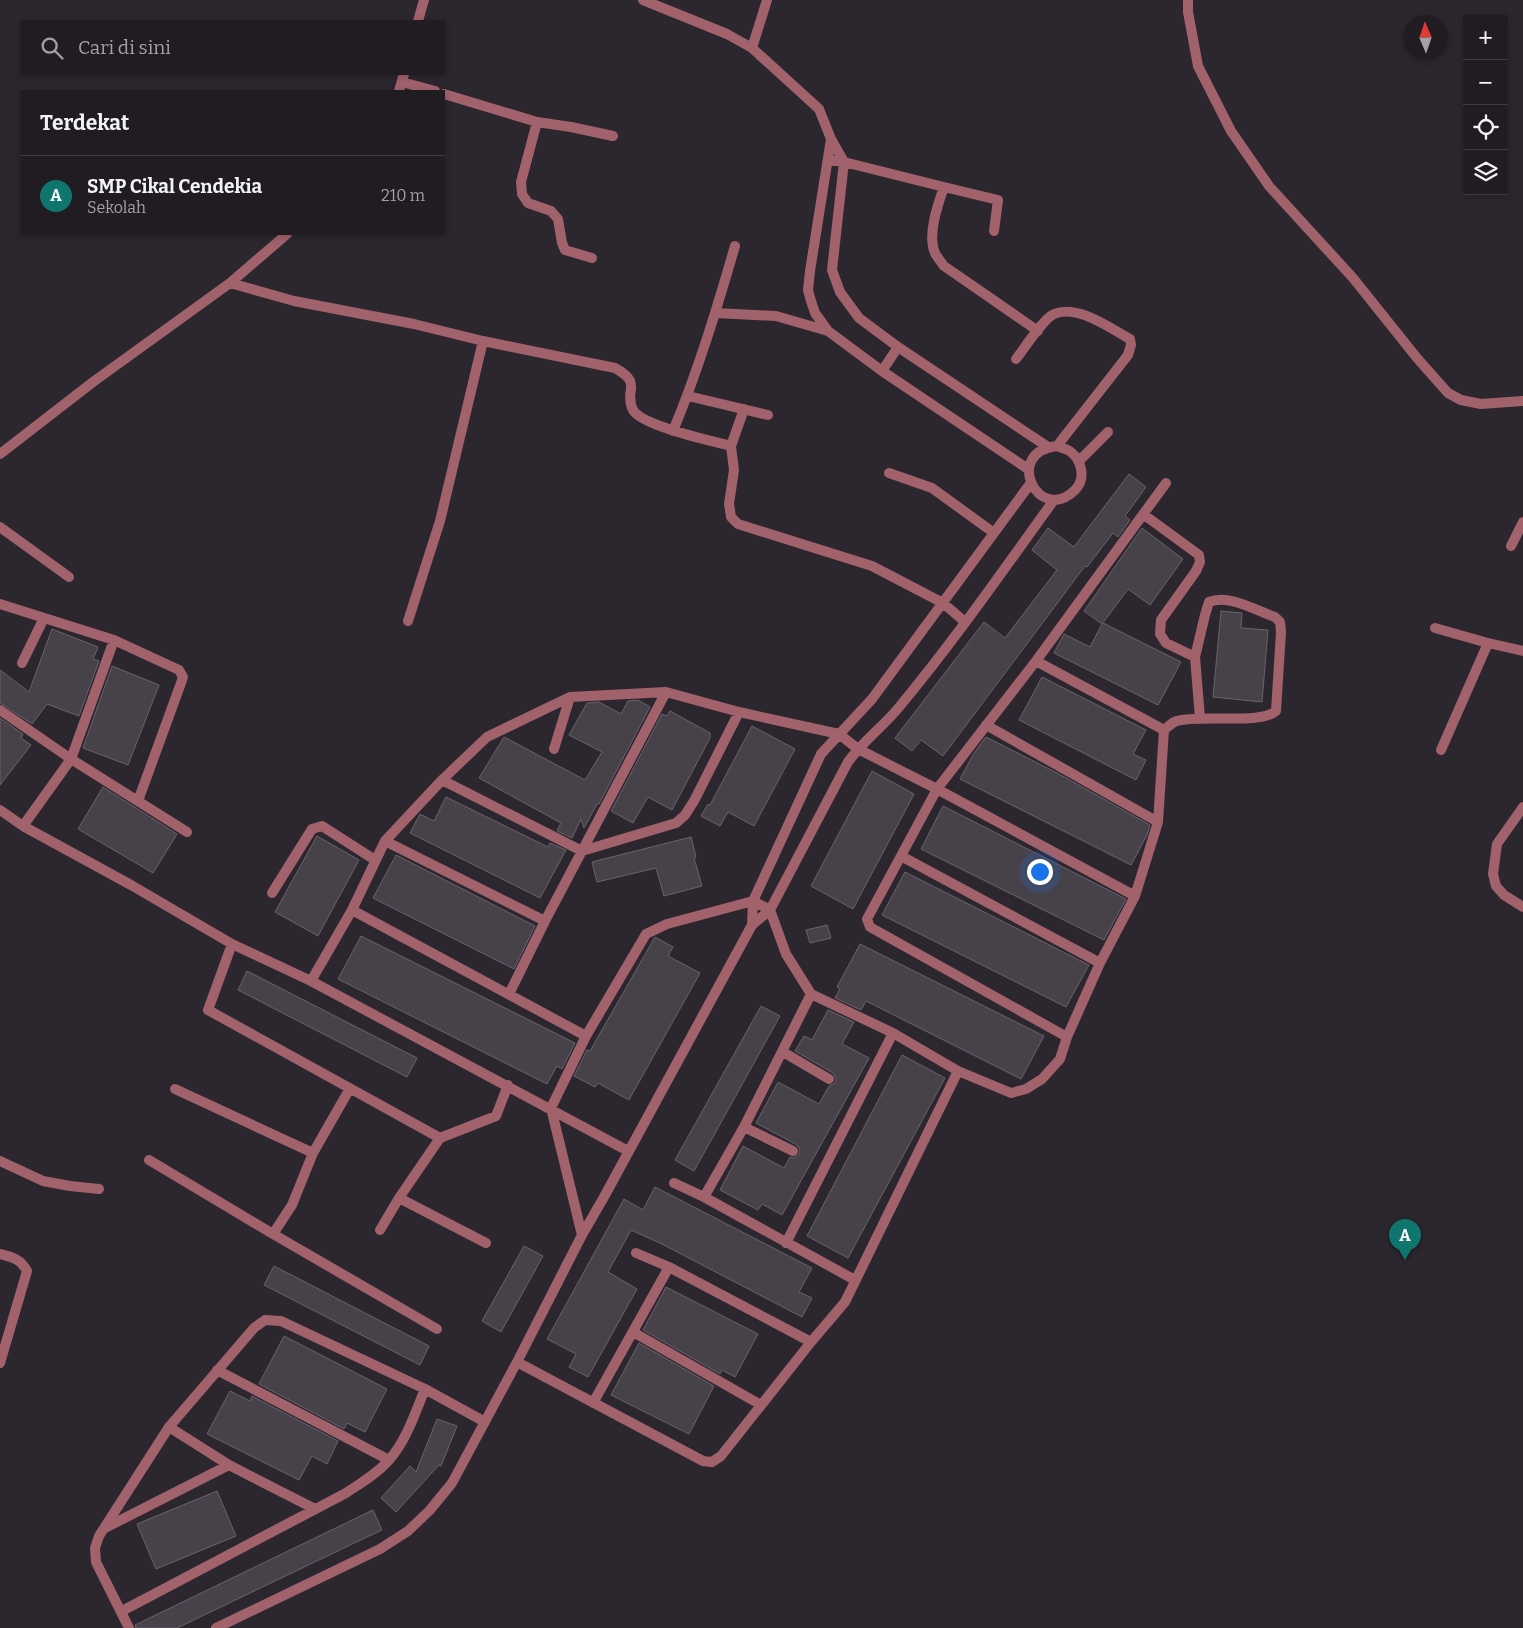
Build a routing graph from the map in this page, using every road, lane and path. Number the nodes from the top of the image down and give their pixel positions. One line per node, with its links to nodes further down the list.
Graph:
1 (424, 0): 5 (street)
2 (644, 0): 6 (street)
3 (766, 0): 6 (street)
4 (1188, 0): 29 (street)
5 (418, 20)
6 (752, 48): 12 (street)
7 (402, 82): 8 (street)
8 (431, 90)
9 (445, 94): 10 (street)
10 (537, 122): 11 (street); 19 (street)
11 (612, 136)
12 (831, 139): 13 (street); 14 (street)
13 (828, 160): 14 (street); 22 (street)
14 (844, 162): 15 (street); 25 (street)
15 (944, 187): 16 (street); 23 (street)
16 (994, 231)
17 (286, 235): 20 (street)
18 (736, 246): 21 (street)
19 (592, 258)
20 (230, 283): 24 (street); 36 (street)
21 (716, 313): 22 (street); 28 (street)
22 (828, 331): 27 (street)
23 (1038, 331): 26 (street); 35 (street)
24 (483, 341): 32 (street); 52 (street)
25 (898, 347): 27 (street); 35 (street)
26 (1016, 359)
27 (882, 371): 38 (street)
28 (688, 396): 30 (street); 32 (street)
29 (1523, 401)
30 (744, 409): 31 (street); 34 (street)
31 (768, 415)
32 (673, 431): 34 (street)
33 (1108, 432): 37 (street)
34 (731, 446): 49 (street)
35 (1053, 447): 37 (street); 38 (street)
36 (0, 454)
37 (1079, 461): 42 (street)
38 (1028, 469): 41 (street)
39 (889, 473): 46 (street)
40 (1166, 483): 43 (street)
41 (1030, 484): 42 (street); 46 (street)
42 (1054, 500): 53 (street)
43 (1143, 514): 58 (street); 59 (street)
44 (1523, 522): 47 (street)
45 (0, 527): 48 (street)
46 (994, 533): 49 (street)
47 (1511, 546)
48 (69, 577)
49 (943, 603): 53 (street); 68 (street)
50 (0, 604): 51 (street)
51 (44, 618): 55 (street); 60 (street)
52 (408, 621)
53 (965, 622): 70 (street)
54 (1435, 628): 56 (street)
55 (114, 640): 72 (street); 75 (street)
56 (1488, 643): 57 (street); 71 (street)
57 (1523, 651)
58 (1196, 657): 65 (street); 65 (street)
59 (1036, 661): 66 (street); 67 (street)
60 (22, 663)
61 (666, 692): 62 (street); 64 (street); 82 (street)
62 (570, 698): 69 (street); 73 (street)
63 (0, 710): 72 (street)
64 (739, 712): 68 (street); 82 (street)
65 (1200, 718): 67 (street)
66 (986, 725): 74 (street); 78 (street)
67 (1164, 730): 78 (street)
68 (839, 734): 70 (street); 87 (street)
69 (554, 749)
70 (858, 749): 74 (street); 90 (street)
71 (1441, 750)
72 (71, 760): 75 (street); 79 (street)
73 (442, 780): 81 (street); 82 (street)
74 (937, 789): 83 (street); 86 (street)
75 (138, 801): 80 (street)
76 (0, 810): 79 (street)
77 (1521, 812): 88 (street)
78 (1158, 822): 86 (street)
79 (23, 826): 93 (street)
80 (187, 832)
81 (385, 841): 84 (street); 91 (street)
82 (582, 851): 91 (street)
83 (901, 856): 94 (street); 100 (street)
84 (375, 860): 85 (street); 89 (street)
85 (272, 893)
86 (1135, 896): 94 (street)
87 (753, 901): 90 (street); 92 (street); 99 (street)
88 (1523, 907)
89 (352, 910): 95 (street); 96 (street)
90 (770, 910): 92 (street); 97 (street)
91 (545, 921): 96 (street)
92 (752, 925): 110 (street)
93 (232, 944): 95 (street); 106 (street)
94 (1100, 963): 100 (street)
95 (311, 981): 104 (street)
96 (509, 994): 99 (street)
97 (811, 994): 98 (street); 101 (street)
98 (893, 1033): 102 (street); 122 (street)
99 (586, 1036): 107 (street)
100 (1067, 1037): 102 (street)
101 (783, 1052): 103 (street); 108 (street)
102 (958, 1071): 127 (street)
103 (829, 1079)
104 (508, 1085): 107 (street); 109 (street)
105 (175, 1089): 112 (street)
106 (349, 1090): 109 (street); 112 (street)
107 (551, 1108): 110 (street); 121 (street)
108 (744, 1127): 111 (street); 117 (street)
109 (440, 1138): 118 (street)
110 (628, 1151): 121 (street)
111 (793, 1151)
112 (313, 1154): 120 (street)
113 (149, 1160): 120 (street)
114 (0, 1161): 116 (street)
115 (674, 1182): 117 (street)
116 (99, 1189)
117 (704, 1197): 122 (street)
118 (399, 1198): 119 (street); 123 (street)
119 (380, 1230)
120 (273, 1234): 128 (street)
121 (582, 1234): 131 (street)
122 (786, 1242): 127 (street)
123 (486, 1243)
124 (636, 1253): 126 (street)
125 (0, 1254): 132 (street)
126 (669, 1268): 129 (street); 130 (street)
127 (855, 1280): 130 (street)
128 (438, 1329)
129 (633, 1332): 135 (street); 136 (street)
130 (810, 1342): 136 (street)
131 (518, 1362): 135 (street); 137 (street)
132 (0, 1363)
133 (216, 1370): 134 (street); 138 (street); 139 (street)
134 (425, 1389): 137 (street); 139 (street)
135 (593, 1403): 136 (street)
136 (761, 1405)
137 (485, 1422): 145 (street)
138 (169, 1427): 140 (street); 142 (street)
139 (389, 1460): 141 (street)
140 (229, 1465): 141 (street); 142 (street)
141 (315, 1509): 143 (street)
142 (104, 1528): 143 (street)
143 (122, 1611): 144 (street)
144 (129, 1628)
145 (216, 1628)

